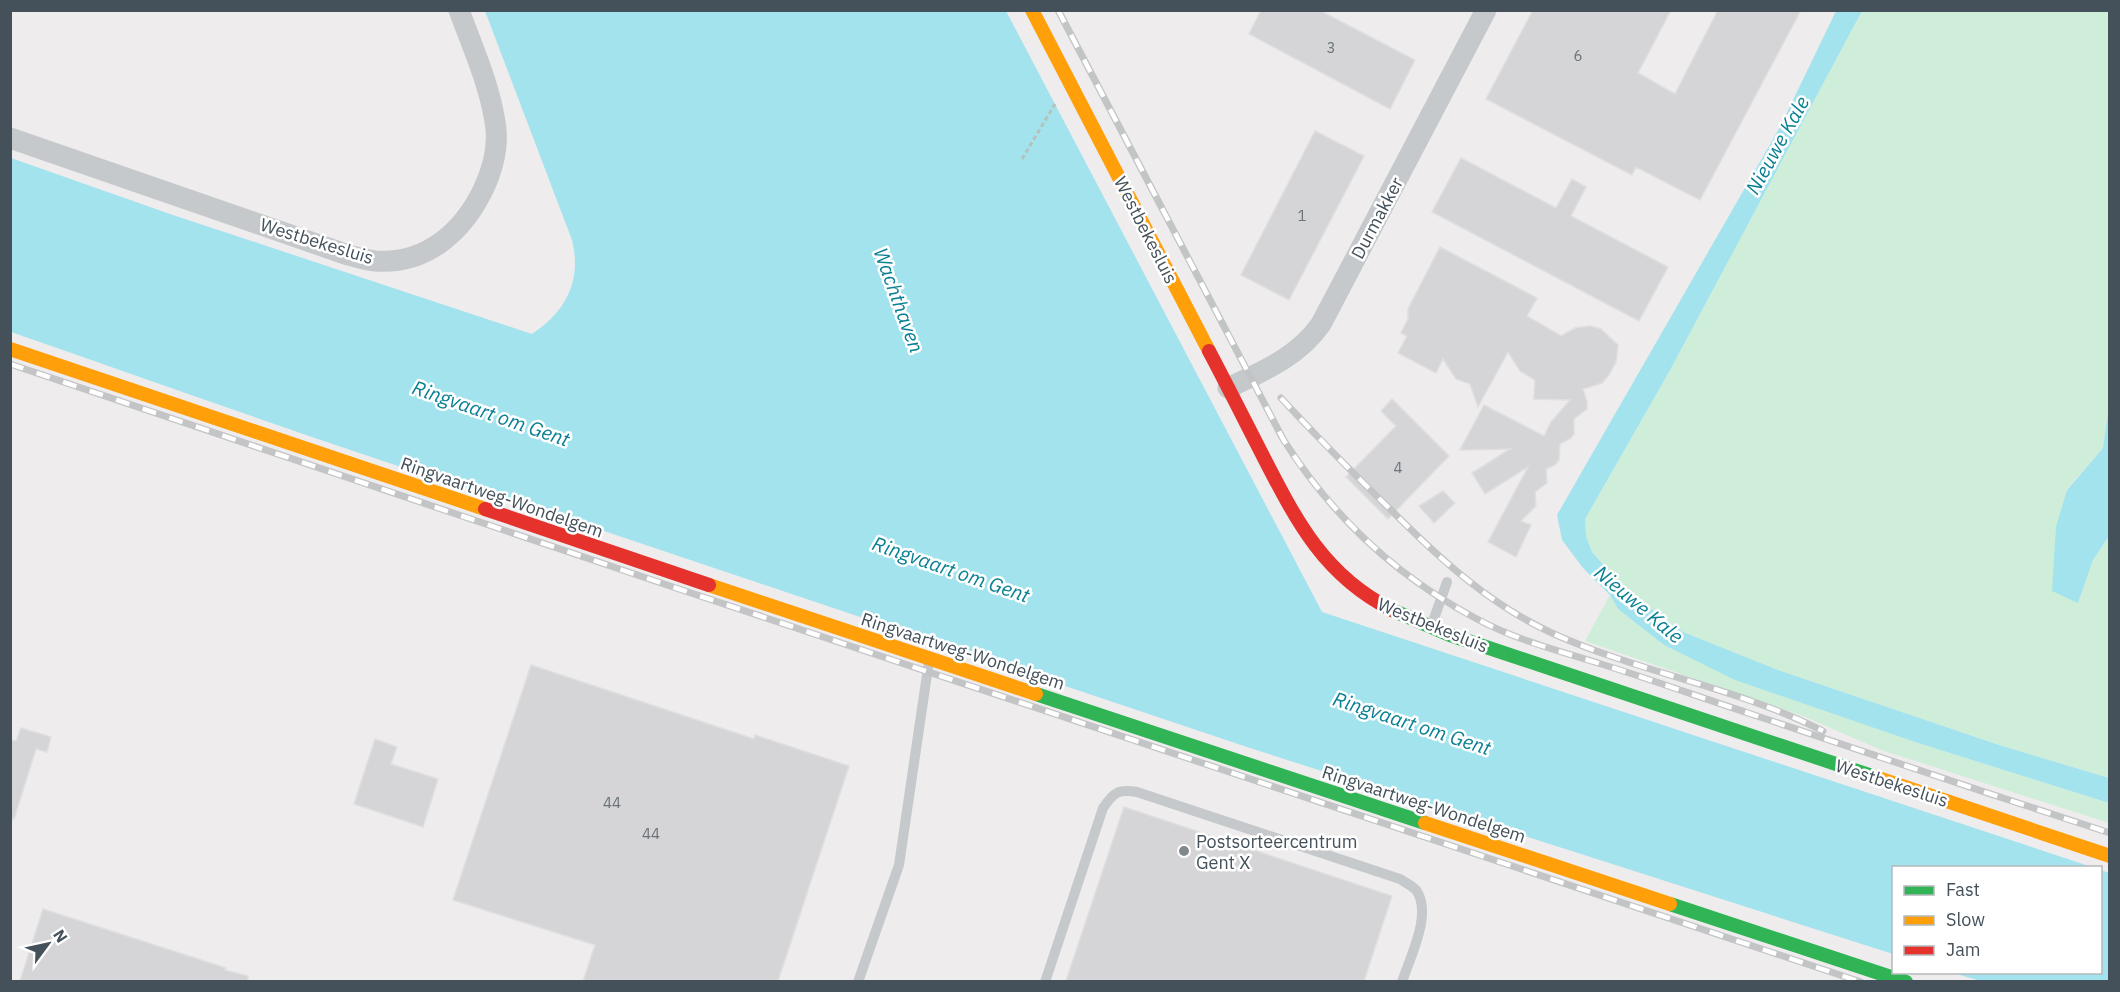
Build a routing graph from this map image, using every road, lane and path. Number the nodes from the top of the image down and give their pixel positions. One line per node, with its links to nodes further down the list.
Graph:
1 (459, 10): 5 (street, Westbekesluis)
2 (1032, 10): 8 (street, Westbekesluis)
3 (1486, 10): 8 (street, Durmakker)
4 (1060, 96): 6 (path)
5 (10, 138)
6 (1022, 159)
7 (10, 349): 11 (street, Ringvaartweg-Wondelgem)
8 (1228, 388): 10 (street, Westbekesluis)
9 (1447, 582): 10 (lane)
10 (1431, 628): 12 (street, Westbekesluis)
11 (930, 658): 13 (lane); 16 (street, Ringvaartweg-Wondelgem)
12 (2109, 855)
13 (858, 981)
14 (1046, 981): 15 (lane)
15 (1402, 981)
16 (1906, 981)

